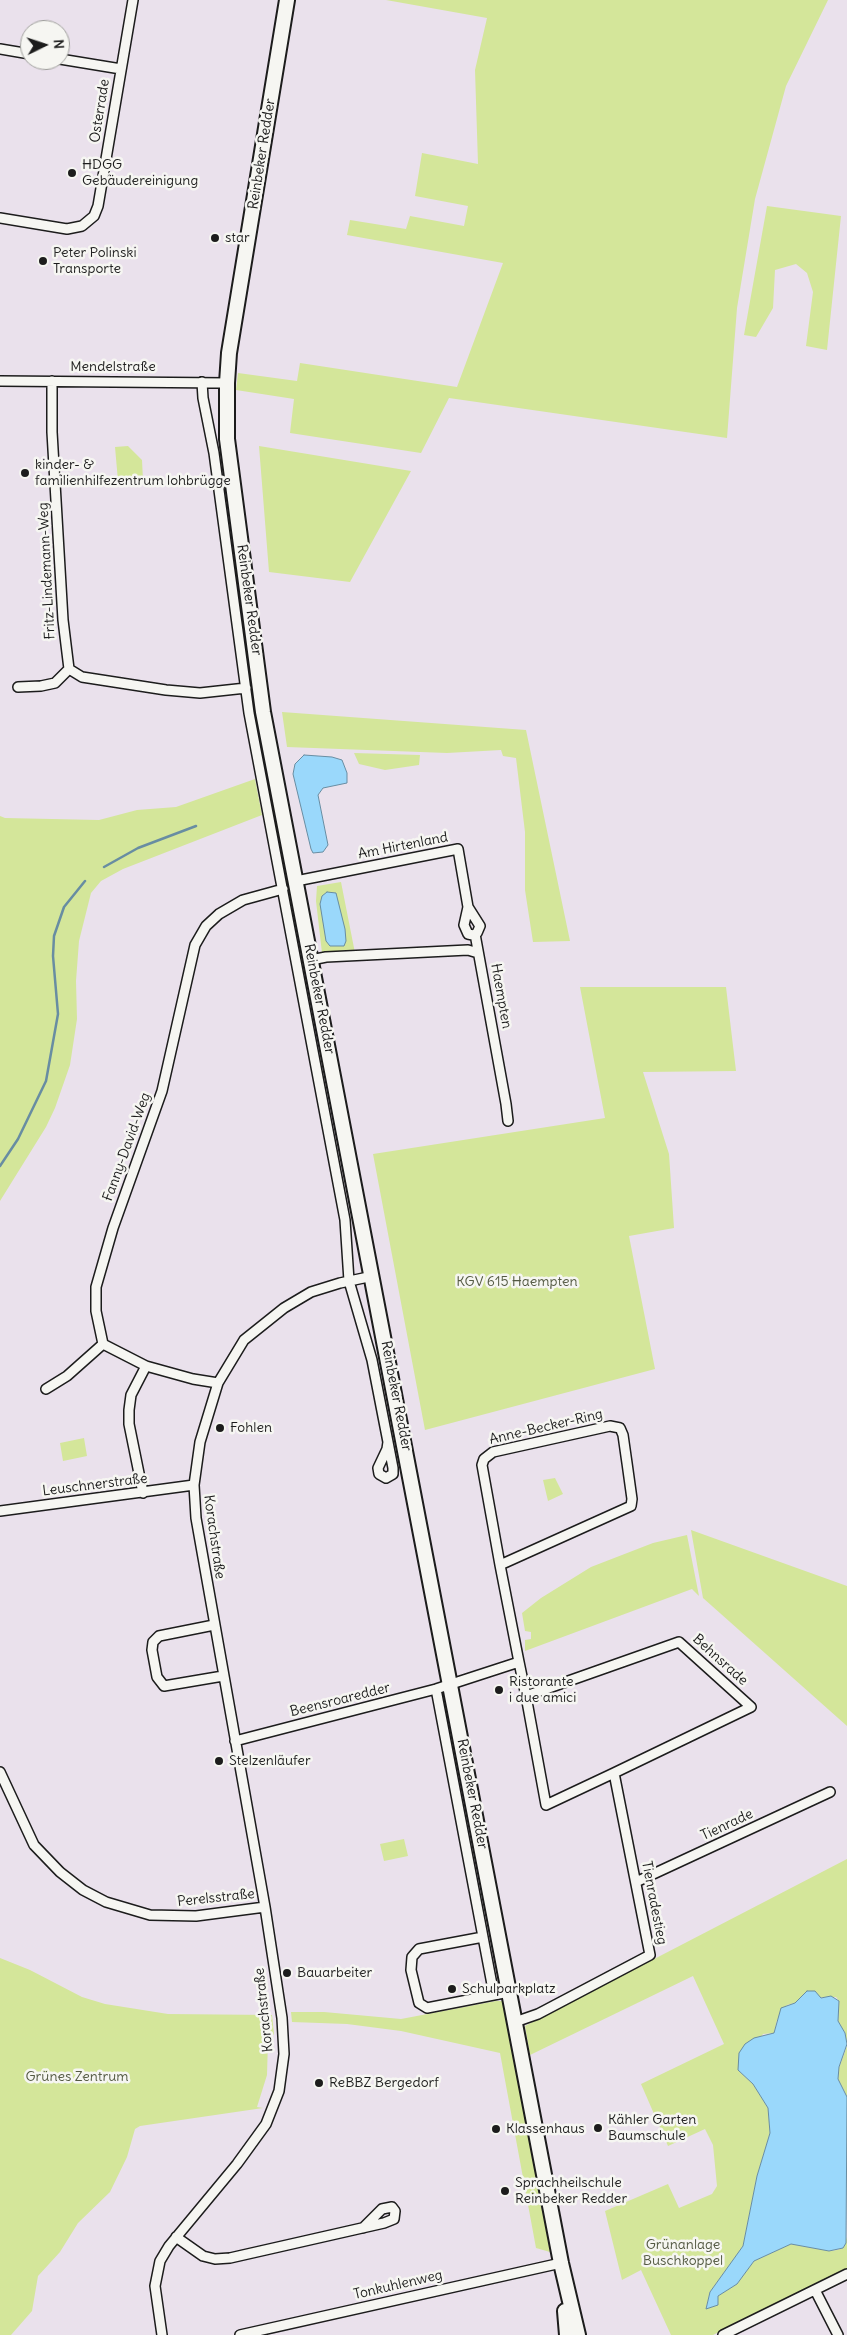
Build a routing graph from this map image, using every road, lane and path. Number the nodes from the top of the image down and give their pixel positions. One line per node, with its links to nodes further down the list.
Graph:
1 (133, 0): 6 (street, Osterrade)
2 (288, 0): 11 (main road, Reinbeker Redder)
3 (0, 48): 4 (street)
4 (20, 52)
5 (70, 61): 6 (street)
6 (121, 69): 7 (street, Osterrade)
7 (0, 218)
8 (0, 381): 9 (street, Mendelstraße)
9 (52, 381): 10 (street, Mendelstraße); 12 (street, Fritz-Lindemann-Weg)
10 (202, 382): 11 (street, Mendelstraße); 14 (street, Reinbeker Redder)
11 (227, 383): 15 (main road, Reinbeker Redder)
12 (70, 669): 13 (street); 14 (street)
13 (18, 687)
14 (246, 688): 16 (street, Reinbeker Redder)
15 (296, 881): 17 (street, Am Hirtenland); 20 (main road, Reinbeker Redder)
16 (282, 890): 23 (street, Reinbeker Redder); 24 (street, Fanny-David-Weg)
17 (468, 907): 18 (street, Am Hirtenland); 18 (street, Am Hirtenland)
18 (475, 934): 19 (street, Am Hirtenland)
19 (478, 953): 20 (street, Haempten); 21 (street, Haempten)
20 (312, 960): 22 (main road, Reinbeker Redder)
21 (508, 1122)
22 (373, 1276): 23 (street, Korachstraße); 36 (main road, Reinbeker Redder)
23 (349, 1281): 26 (street, Korachstraße); 28 (street, Reinbeker Redder)
24 (103, 1344): 25 (street); 27 (street)
25 (146, 1366): 26 (street); 30 (street)
26 (218, 1383): 29 (street, Korachstraße)
27 (46, 1389)
28 (388, 1442)
29 (194, 1485): 30 (street, Leuschnerstraße); 33 (street, Korachstraße)
30 (143, 1493): 31 (street, Leuschnerstraße)
31 (0, 1511)
32 (500, 1565): 32 (street, Anne-Becker-Ring); 34 (street, Anne-Becker-Ring)
33 (214, 1625): 35 (street, Korachstraße); 35 (street)
34 (519, 1662): 36 (street); 38 (street, Behnsrade)
35 (224, 1676): 39 (street, Korachstraße)
36 (451, 1684): 37 (street, Beensroaredder); 46 (main road, Reinbeker Redder)
37 (436, 1689): 39 (street, Beensroaredder); 45 (street, Reinbeker Redder)
38 (526, 1696): 41 (street, Behnsrade); 41 (street, Behnsrade)
39 (235, 1741): 44 (street, Korachstraße)
40 (0, 1772): 44 (street, Perelsstraße)
41 (614, 1773): 43 (street, Tienradestieg)
42 (830, 1792): 43 (street, Tienrade)
43 (636, 1882): 48 (street, Tienradestieg)
44 (264, 1907): 50 (street, Korachstraße)
45 (483, 1937): 47 (street, Reinbeker Redder); 47 (street)
46 (509, 1992): 47 (street); 48 (main road, Reinbeker Redder)
47 (494, 1995)
48 (515, 2022): 51 (main road, Reinbeker Redder)
49 (363, 2228): 50 (street)
50 (176, 2237): 54 (street, Korachstraße)
51 (561, 2263): 55 (street, Tonkuhlenweg); 56 (main road, Reinbeker Redder); 57 (main road, Reinbeker Redder)
52 (847, 2274): 53 (street)
53 (815, 2290): 58 (street); 59 (street)
54 (162, 2335)
55 (240, 2335)
56 (567, 2335)
57 (578, 2335)
58 (723, 2335)
59 (838, 2335)

